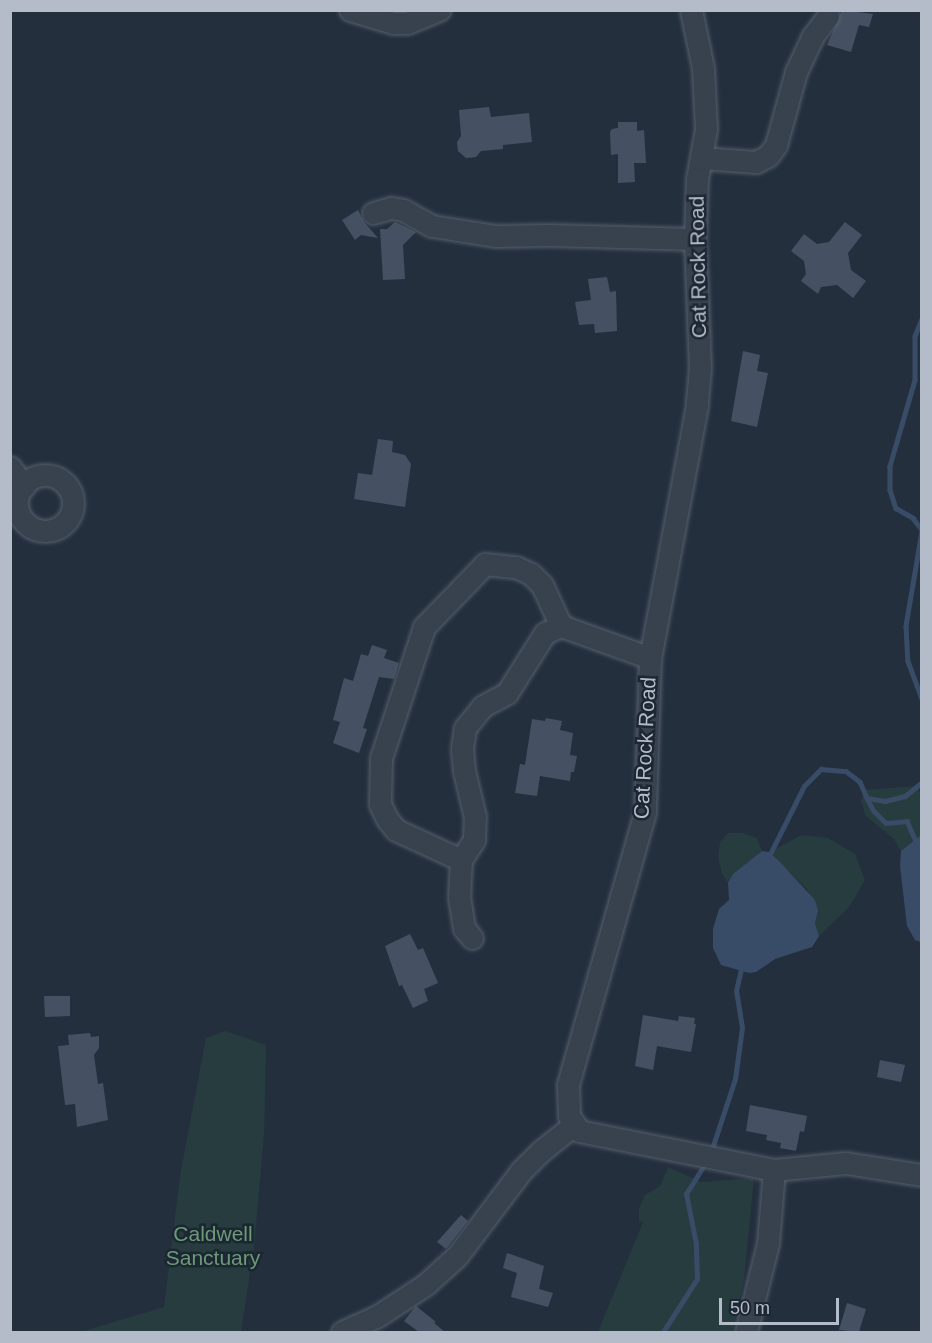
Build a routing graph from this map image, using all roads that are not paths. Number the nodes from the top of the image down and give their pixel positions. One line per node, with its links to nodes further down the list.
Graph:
1 (350, 10): 2 (street)
2 (439, 10)
3 (691, 10): 5 (street, Cat Rock Road)
4 (828, 16): 5 (street)
5 (701, 158): 7 (street, Cat Rock Road)
6 (373, 213): 7 (street)
7 (695, 238): 11 (street, Cat Rock Road)
8 (10, 467): 9 (street)
9 (24, 486)
10 (561, 626): 11 (street); 12 (street); 12 (street)
11 (650, 658): 14 (street, Cat Rock Road)
12 (461, 860): 13 (street)
13 (472, 938)
14 (575, 1124): 15 (street); 17 (street)
15 (774, 1170): 16 (street); 18 (street)
16 (921, 1174)
17 (342, 1332)
18 (746, 1332)

